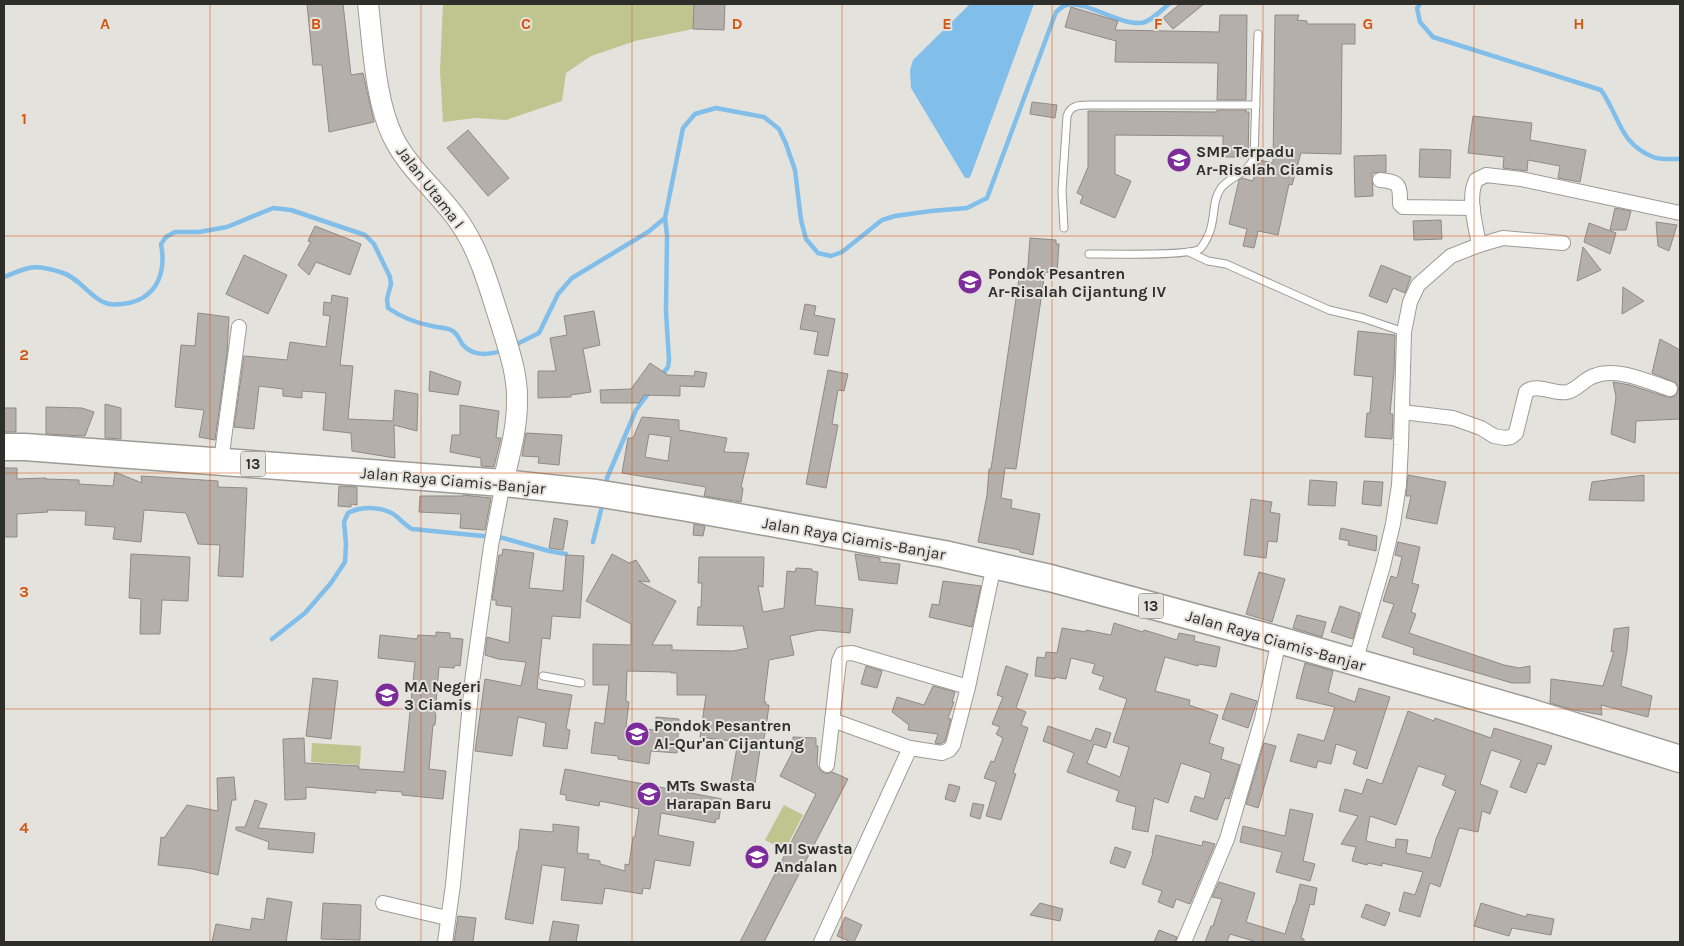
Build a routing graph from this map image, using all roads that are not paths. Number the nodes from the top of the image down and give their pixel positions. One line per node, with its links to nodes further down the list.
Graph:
1 (368, 4): 18 (street, Jalan Utama I)
2 (1258, 34): 3 (lane)
3 (1256, 105): 7 (lane); 10 (lane)
4 (1380, 180): 5 (street)
5 (1473, 208): 6 (street); 9 (street)
6 (1680, 213)
7 (1064, 228)
8 (1563, 243): 9 (street)
9 (1479, 245): 13 (street)
10 (1189, 252): 11 (lane); 13 (lane)
11 (1089, 254)
12 (239, 327): 17 (street)
13 (1404, 332): 15 (street)
14 (1670, 389): 15 (street)
15 (1402, 412): 21 (street)
16 (4, 447): 17 (highway, Jalan Raya Ciamis-Banjar / 13)
17 (220, 461): 18 (highway, Jalan Raya Ciamis-Banjar / 13)
18 (503, 483): 19 (highway, Jalan Raya Ciamis-Banjar / 13); 30 (street)
19 (994, 564): 20 (highway, Jalan Raya Ciamis-Banjar / 13); 24 (street)
20 (1279, 640): 21 (highway, Jalan Raya Ciamis-Banjar / 13); 33 (street)
21 (1355, 662): 27 (highway, Jalan Raya Ciamis-Banjar / 13)
22 (543, 676): 23 (lane)
23 (581, 683)
24 (968, 687): 25 (street); 26 (street)
25 (832, 720): 26 (street); 28 (street)
26 (910, 748): 32 (street)
27 (1680, 759)
28 (827, 765)
29 (383, 903): 30 (street)
30 (447, 918): 31 (street)
31 (445, 942)
32 (821, 942)
33 (1184, 942)

